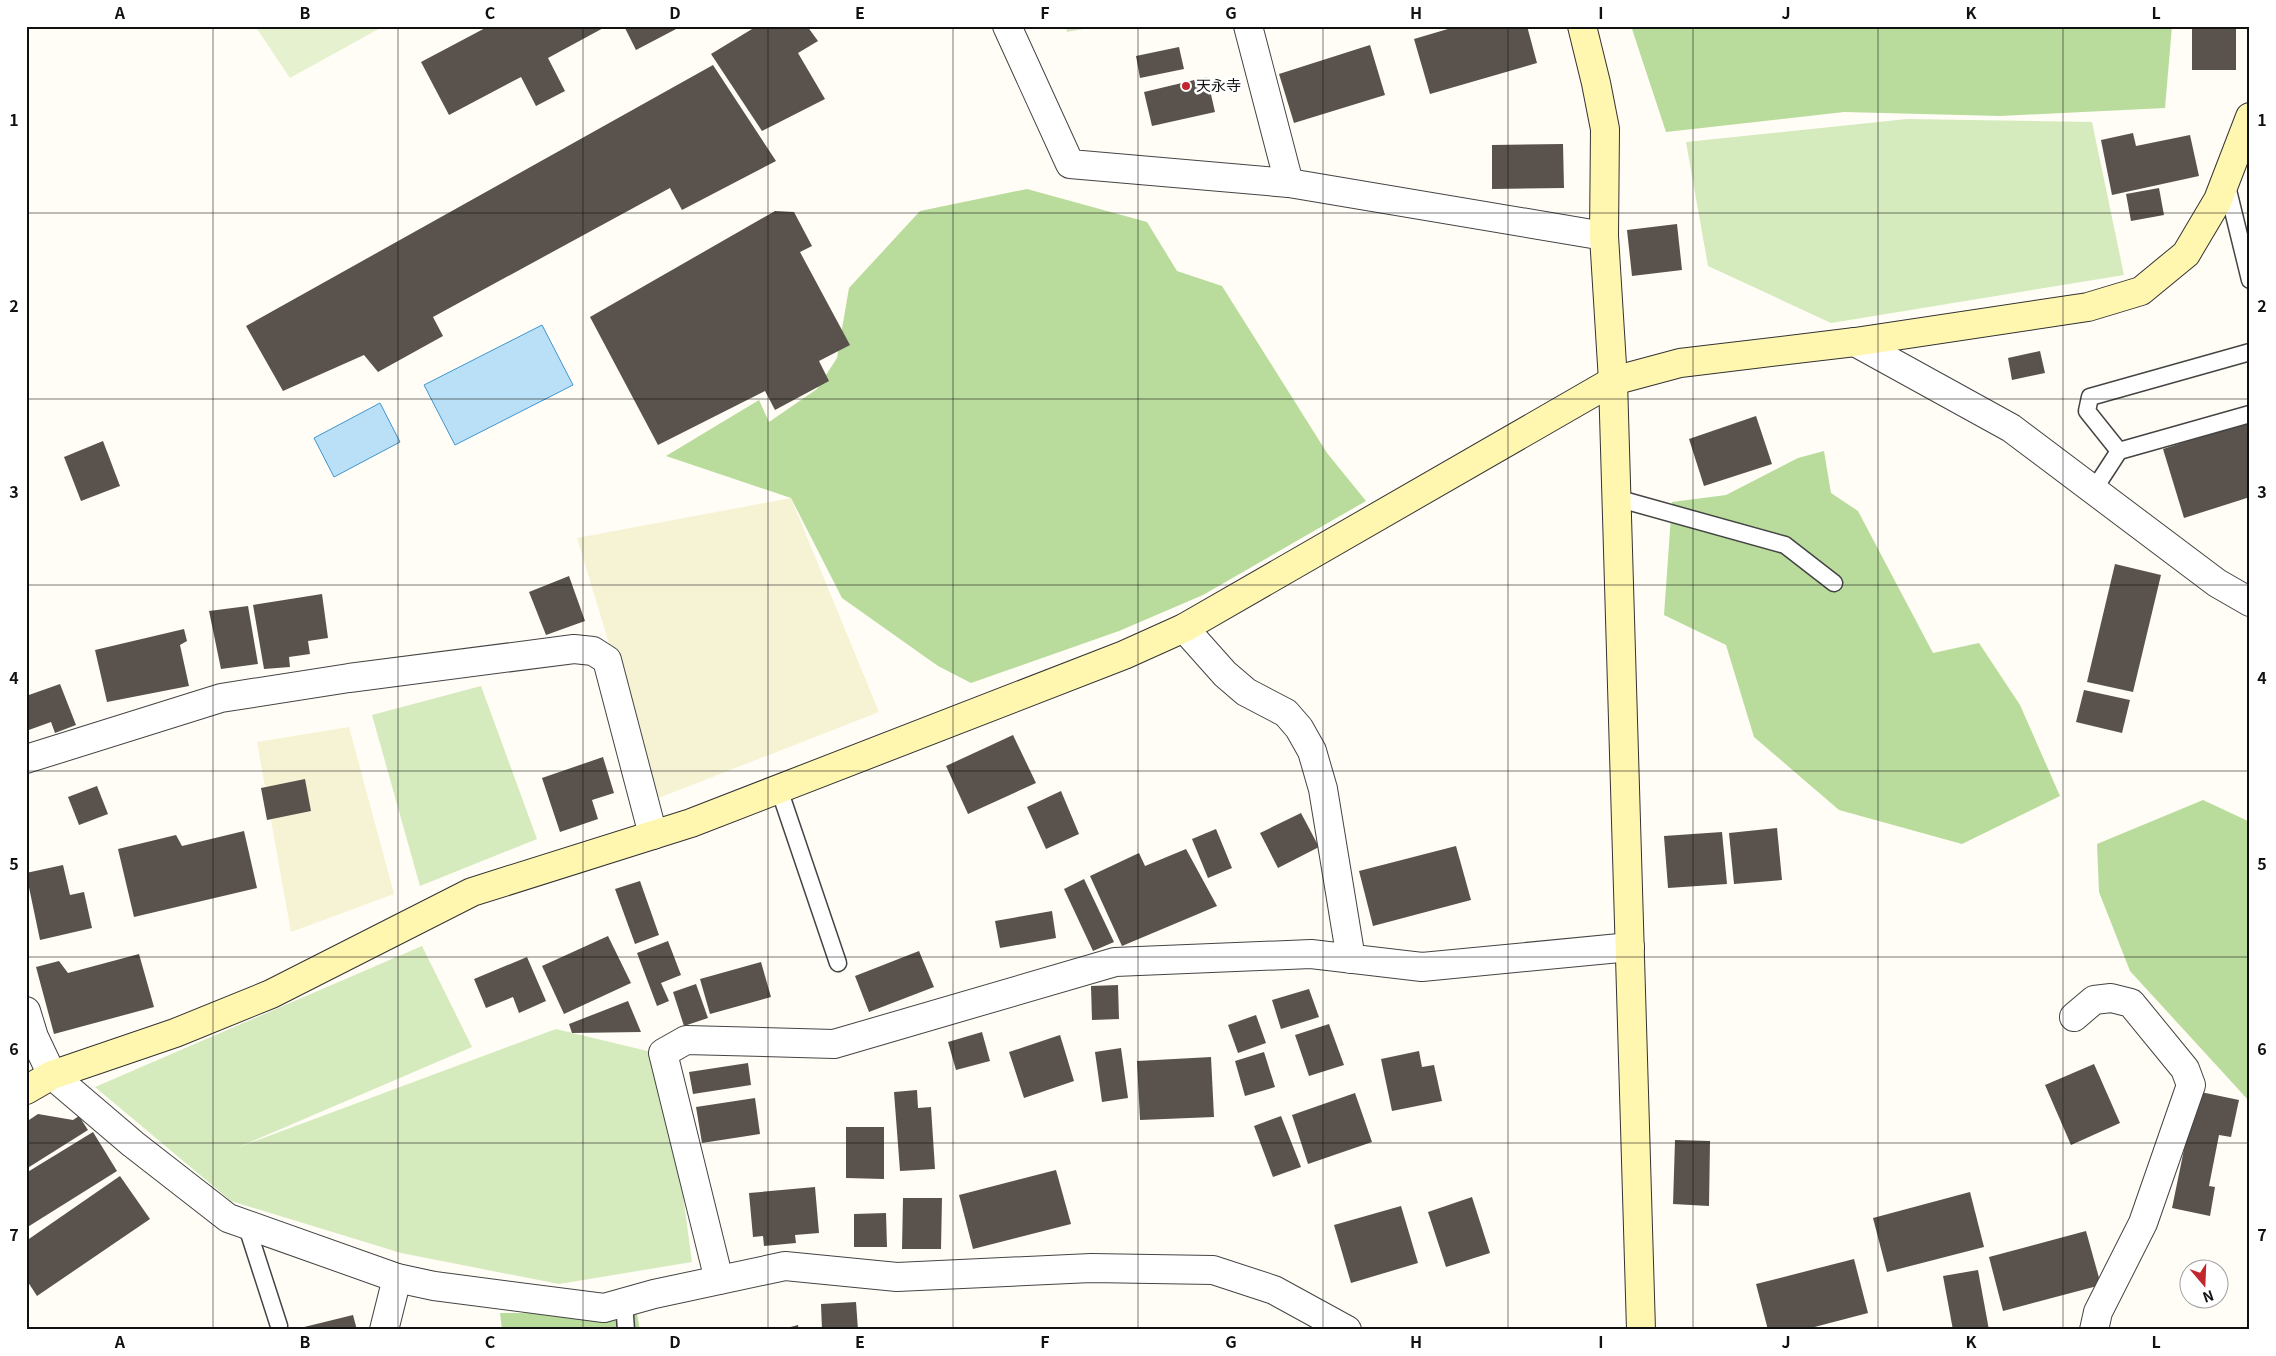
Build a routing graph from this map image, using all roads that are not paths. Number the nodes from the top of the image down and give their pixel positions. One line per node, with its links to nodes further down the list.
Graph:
1 (1007, 26): 6 (street)
2 (1248, 26): 6 (street)
3 (1582, 26): 7 (street)
4 (2250, 118): 5 (street)
5 (2226, 180): 8 (lane); 9 (street)
6 (1289, 183): 7 (street)
7 (1604, 236): 11 (street)
8 (2250, 280)
9 (1854, 342): 11 (street); 14 (street)
10 (2250, 352): 13 (lane)
11 (1612, 381): 15 (street); 18 (street)
12 (2250, 414): 13 (lane)
13 (2119, 451): 14 (lane)
14 (2093, 490): 17 (street)
15 (1616, 498): 16 (lane); 22 (street)
16 (1834, 583)
17 (2250, 602)
18 (1184, 628): 20 (street); 23 (street)
19 (26, 759): 21 (street)
20 (779, 789): 21 (street); 24 (lane)
21 (653, 834): 27 (street)
22 (1630, 947): 23 (street); 37 (street)
23 (1350, 958): 31 (street)
24 (838, 963)
25 (26, 1011): 27 (street)
26 (2074, 1017): 38 (street)
27 (52, 1075): 28 (street); 29 (street)
28 (26, 1090)
29 (246, 1224): 30 (street); 33 (lane)
30 (397, 1278): 32 (street); 34 (street)
31 (719, 1280): 32 (street); 36 (street)
32 (624, 1302): 35 (lane)
33 (279, 1326)
34 (384, 1330)
35 (626, 1330)
36 (1347, 1330)
37 (1641, 1330)
38 (2094, 1330)

